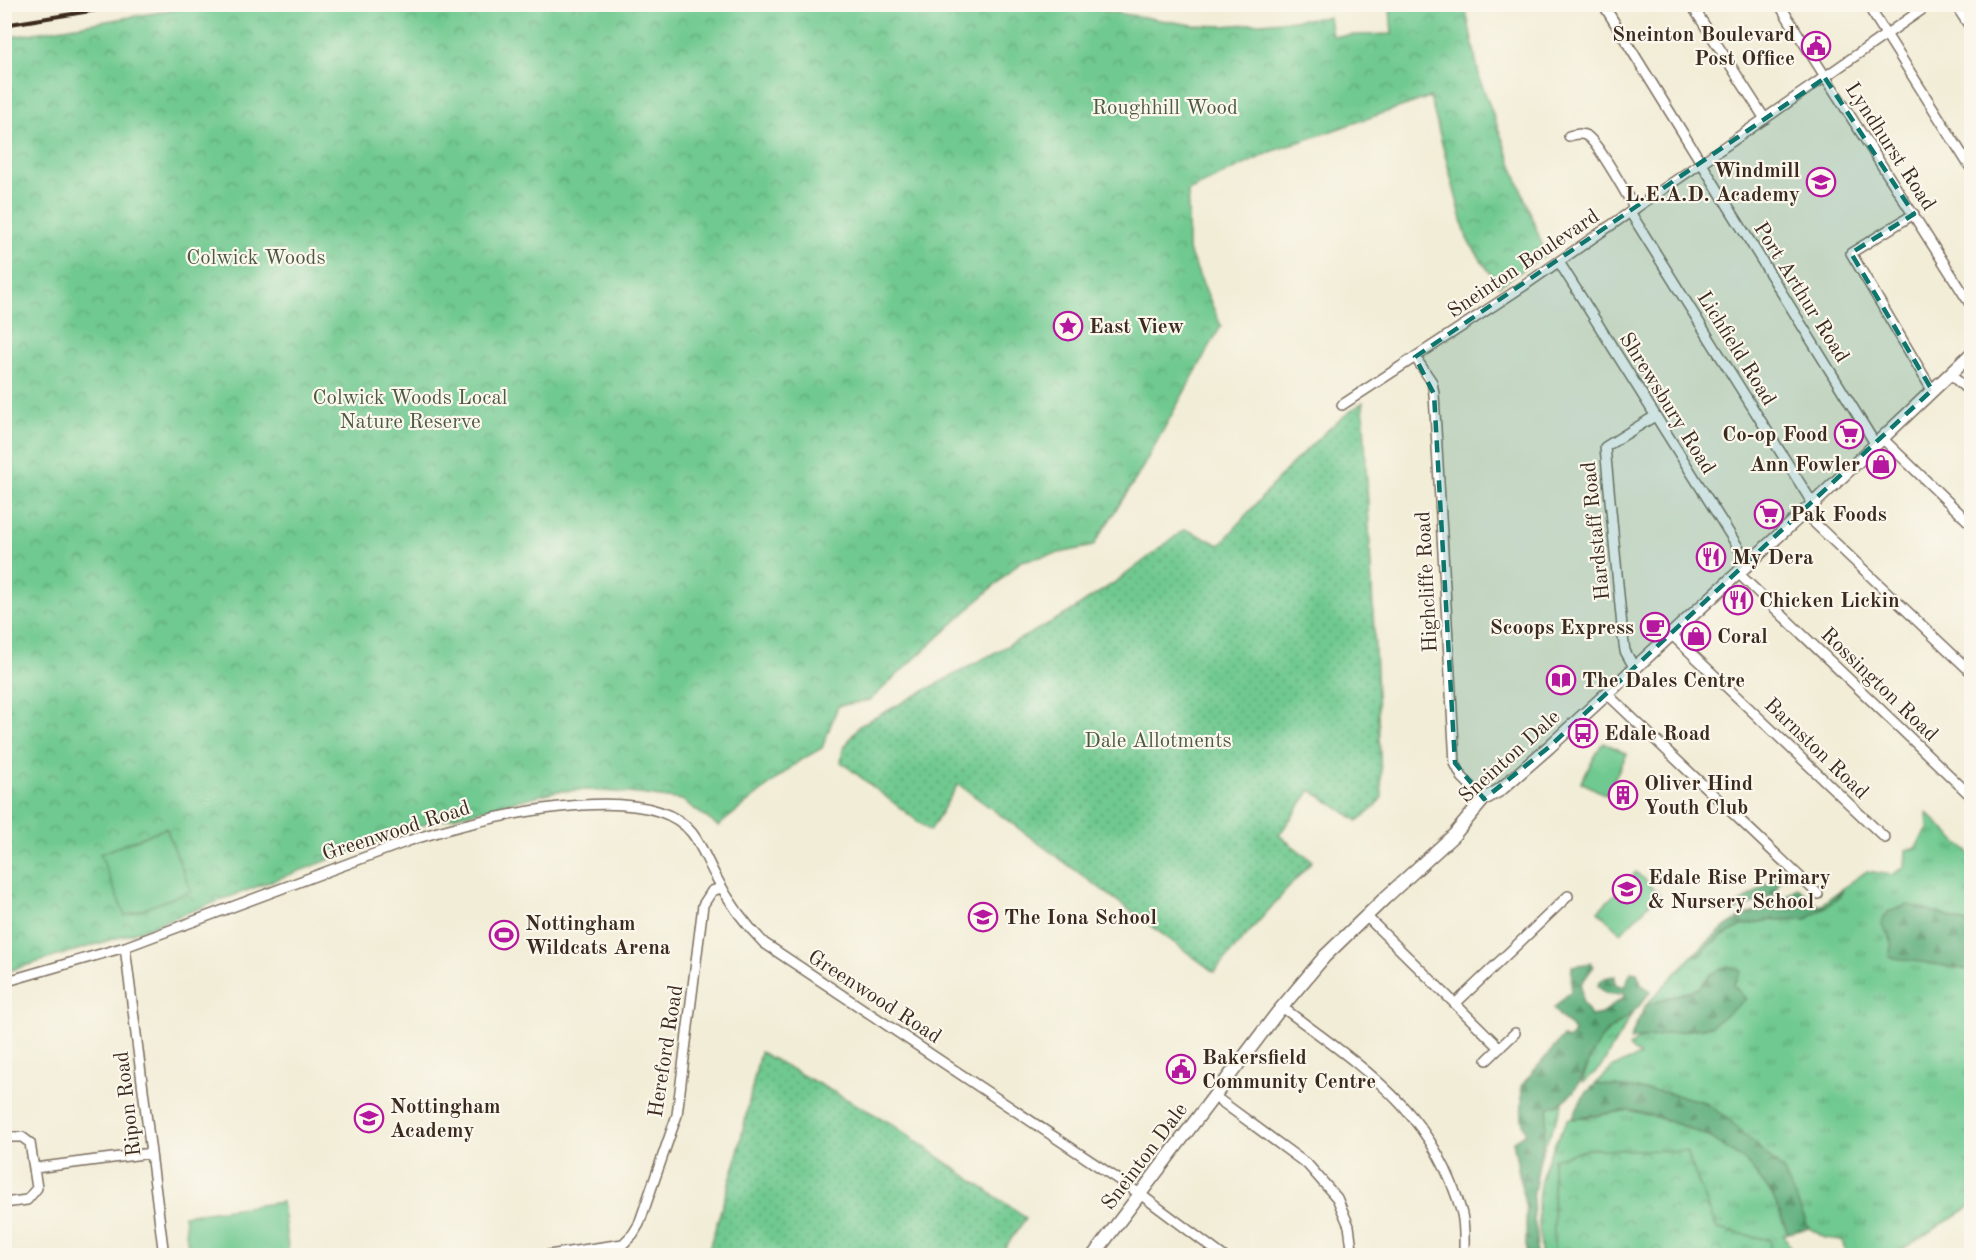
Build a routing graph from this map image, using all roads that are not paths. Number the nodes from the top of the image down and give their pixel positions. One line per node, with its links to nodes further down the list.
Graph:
1 (1603, 4): 12 (street, Port Arthur Road)
2 (1691, 4): 10 (street)
3 (1779, 4): 9 (street, Lyndhurst Road)
4 (1867, 4): 8 (street)
5 (1930, 4): 8 (street, Sneinton Boulevard)
6 (1955, 4): 7 (street)
7 (1971, 30)
8 (1886, 36): 9 (street, Sneinton Boulevard); 13 (street)
9 (1825, 78): 10 (street, Sneinton Boulevard); 15 (street, Lyndhurst Road)
10 (1765, 119): 12 (street, Sneinton Boulevard)
11 (1569, 136): 14 (street, Lichfield Road)
12 (1700, 163): 14 (street, Sneinton Boulevard); 25 (street, Port Arthur Road)
13 (1971, 170)
14 (1632, 211): 16 (street, Sneinton Boulevard); 26 (street, Lichfield Road)
15 (1914, 214): 17 (street, Lyndhurst Road); 21 (street)
16 (1559, 262): 19 (street, Sneinton Boulevard); 24 (street, Shrewsbury Road)
17 (1971, 307)
18 (1971, 353): 20 (street, Sneinton Dale)
19 (1415, 357): 23 (street, Sneinton Boulevard); 36 (street, Highcliffe Road)
20 (1950, 374): 21 (street, Sneinton Dale); 22 (street)
21 (1932, 390): 25 (street, Sneinton Dale)
22 (1971, 394)
23 (1342, 405)
24 (1654, 416): 29 (street, Shrewsbury Road); 32 (street, Hardstaff Road)
25 (1879, 442): 26 (street, Sneinton Dale); 28 (street, Port Arthur Road)
26 (1813, 504): 27 (street, Sneinton Dale)
27 (1803, 513): 29 (street, Sneinton Dale); 33 (street)
28 (1971, 525)
29 (1748, 563): 30 (street, Sneinton Dale)
30 (1738, 573): 31 (street, Sneinton Dale); 35 (street, Rossington Road)
31 (1671, 634): 32 (street, Sneinton Dale); 37 (street, Barnston Road)
32 (1634, 667): 34 (street, Sneinton Dale)
33 (1971, 673)
34 (1606, 693): 36 (street, Sneinton Dale); 39 (street)
35 (1971, 797)
36 (1484, 799): 43 (street, Sneinton Dale)
37 (1885, 838)
38 (721, 888): 44 (street, Greenwood Road); 55 (street, Greenwood Road); 57 (street, Hereford Road)
39 (1818, 894)
40 (1568, 896): 41 (street)
41 (1556, 907): 42 (street); 46 (street)
42 (1564, 914)
43 (1366, 916): 46 (street); 47 (street, Sneinton Dale)
44 (125, 947): 45 (street, Greenwood Road); 53 (street, Ripon Road)
45 (4, 982)
46 (1456, 1003): 49 (street)
47 (1282, 1007): 51 (street, Sneinton Dale); 63 (street)
48 (1515, 1033): 49 (street)
49 (1500, 1048): 50 (street)
50 (1487, 1060)
51 (1214, 1096): 55 (street, Sneinton Dale); 62 (street)
52 (4, 1137): 54 (street)
53 (150, 1153): 54 (street); 58 (street, Ripon Road)
54 (35, 1168): 56 (street)
55 (1140, 1194): 60 (street, Sneinton Dale); 61 (street, Greenwood Road)
56 (4, 1203)
57 (572, 1254): 59 (street, Hereford Road)
58 (164, 1256)
59 (542, 1256)
60 (1093, 1256)
61 (1223, 1256)
62 (1353, 1256)
63 (1464, 1256)

